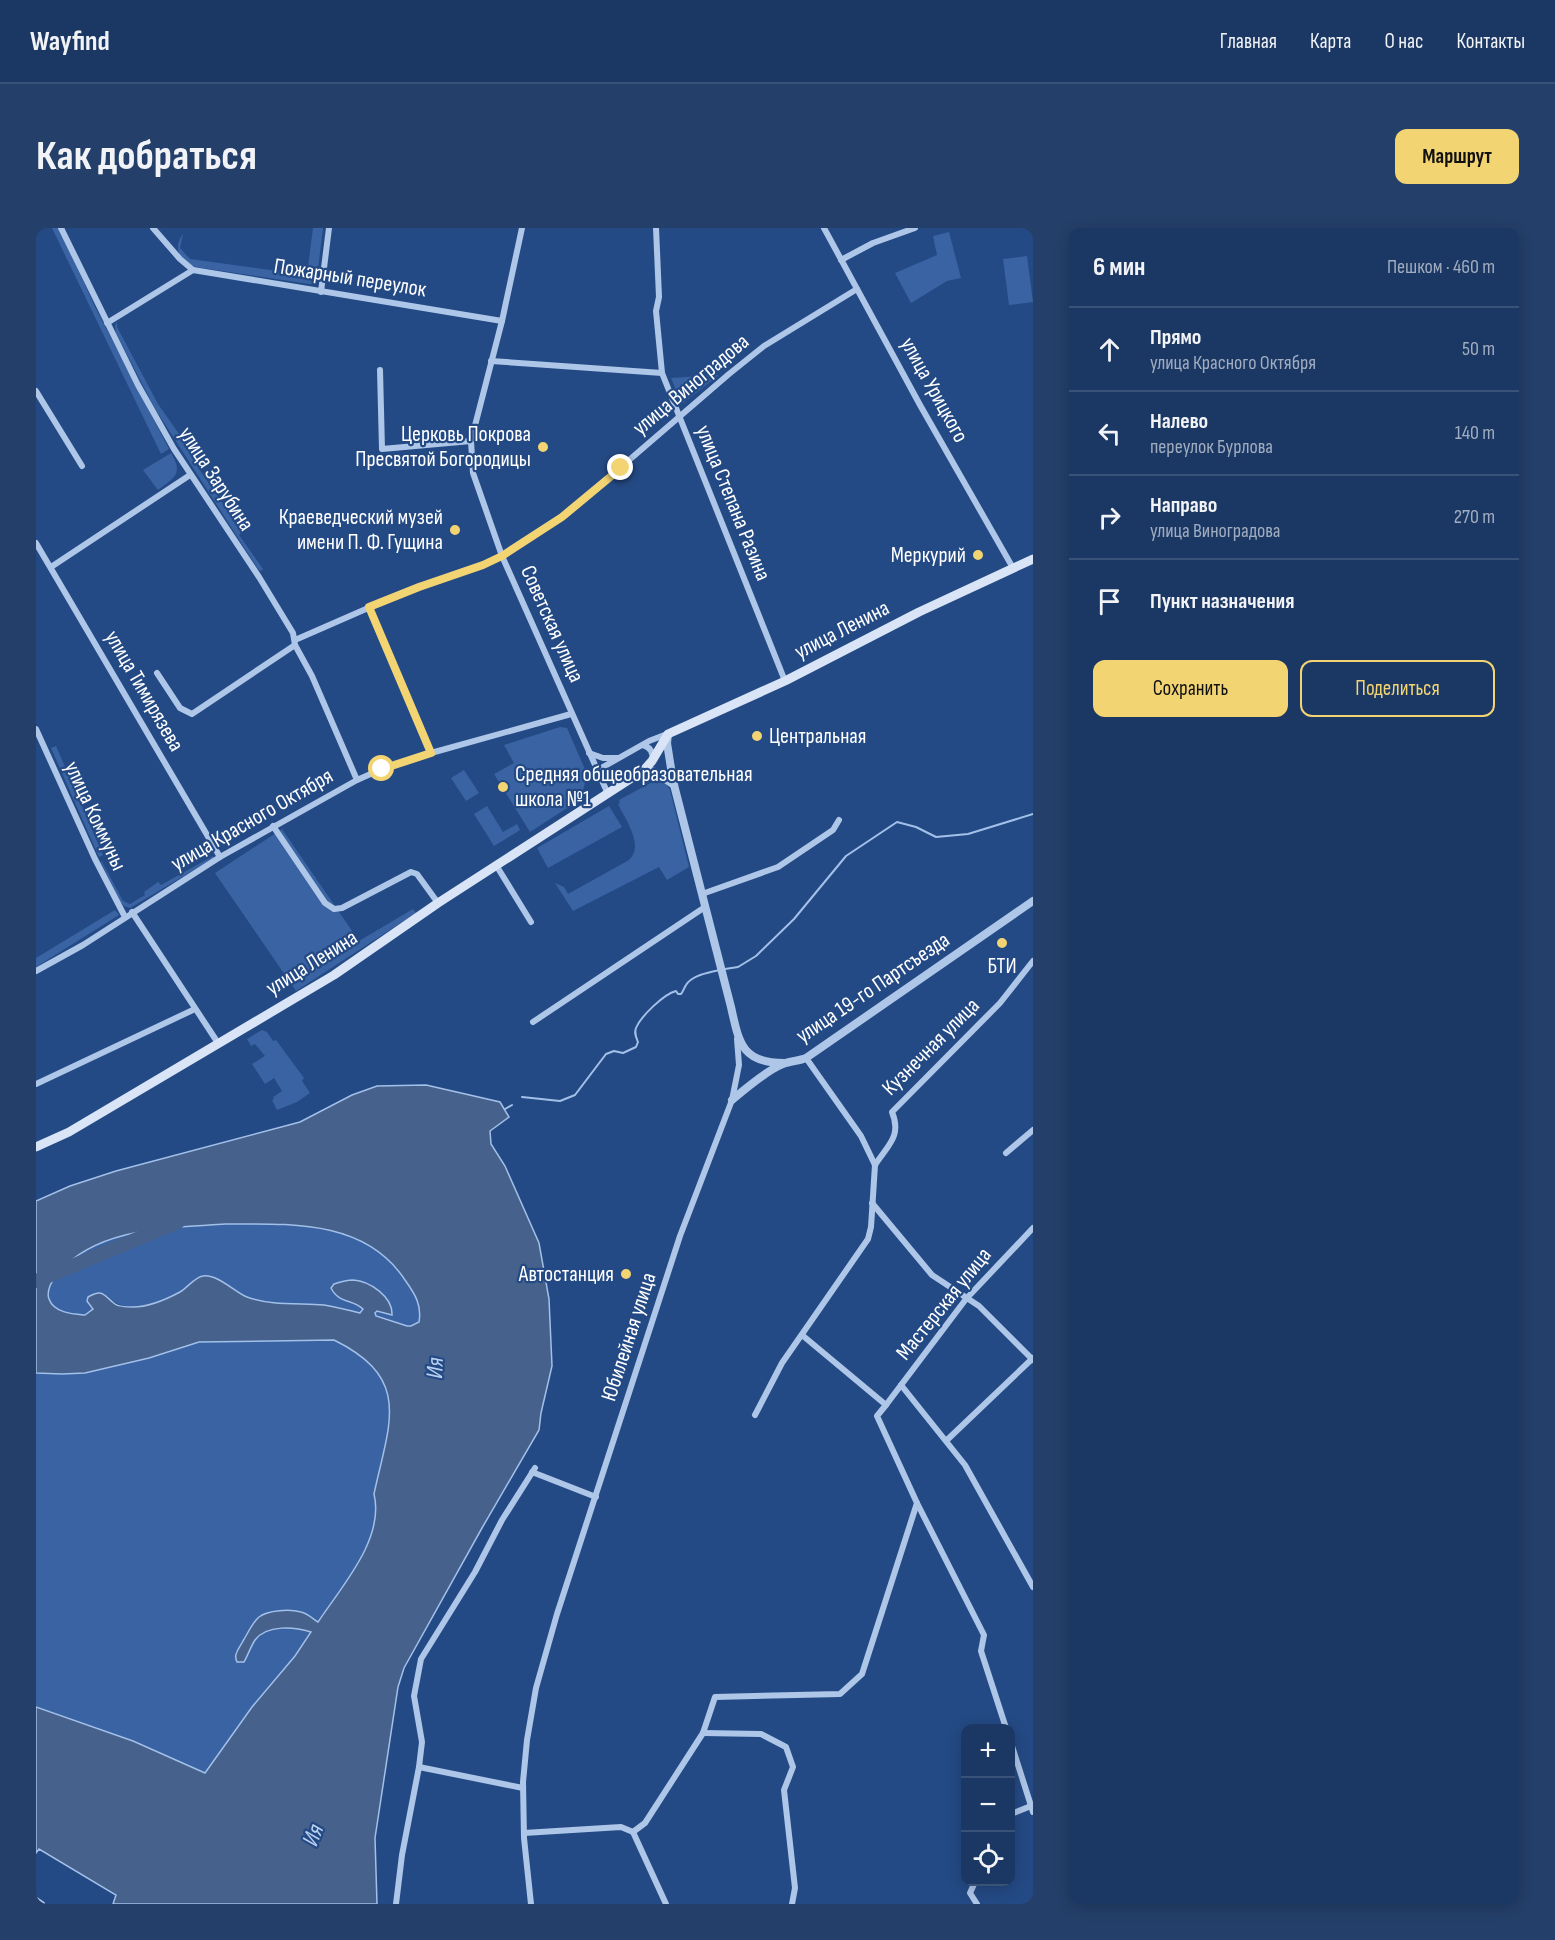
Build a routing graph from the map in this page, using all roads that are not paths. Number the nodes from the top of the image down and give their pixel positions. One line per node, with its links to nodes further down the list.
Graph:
1 (61, 228): 13 (street, улица Зарубина)
2 (153, 228): 9 (street)
3 (329, 228): 11 (street)
4 (522, 228): 12 (street, Советская улица)
5 (656, 228): 16 (street, улица Степана Разина)
6 (824, 228): 8 (street, улица Урицкого)
7 (915, 228): 8 (street)
8 (841, 260): 10 (street, улица Урицкого)
9 (193, 270): 11 (street, Пожарный переулок); 13 (street)
10 (857, 289): 18 (street, улица Виноградова); 26 (street, улица Урицкого)
11 (321, 292): 12 (street, Пожарный переулок)
12 (502, 321): 14 (street, Советская улица)
13 (107, 323): 21 (street, улица Зарубина)
14 (491, 361): 16 (street); 19 (street, Советская улица)
15 (380, 370): 19 (street)
16 (662, 374): 18 (street, улица Степана Разина)
17 (36, 391): 20 (street)
18 (679, 417): 23 (street, улица Виноградова); 30 (street, улица Степана Разина)
19 (471, 441): 23 (street, Советская улица)
20 (82, 466)
21 (190, 475): 25 (street); 28 (street, улица Зарубина)
22 (36, 543): 25 (street, улица Тимирязева)
23 (502, 556): 27 (street, улица Виноградова); 31 (street, Советская улица)
24 (1033, 559): 26 (main road, улица Ленина)
25 (51, 567): 46 (street, улица Тимирязева)
26 (1013, 568): 30 (main road, улица Ленина)
27 (369, 607): 28 (street, улица Виноградова); 35 (street)
28 (295, 642): 29 (street, улица Виноградова); 41 (street, улица Зарубина)
29 (157, 673)
30 (786, 681): 33 (main road, улица Ленина)
31 (571, 714): 35 (street, улица Красного Октября); 36 (street, Советская улица)
32 (36, 729): 53 (street, улица Коммуны)
33 (668, 734): 34 (street); 38 (main road, улица Ленина); 42 (street, Юбилейная улица)
34 (642, 745): 37 (street); 38 (street)
35 (431, 753): 41 (street, улица Красного Октября)
36 (589, 753): 37 (street); 40 (street, Советская улица)
37 (619, 758): 40 (street)
38 (652, 761): 39 (main road, улица Ленина)
39 (644, 770): 42 (street); 43 (main road, улица Ленина)
40 (596, 771): 43 (street, Советская улица)
41 (357, 780): 45 (street, улица Красного Октября)
42 (674, 785): 48 (street, Юбилейная улица)
43 (604, 796): 47 (main road, улица Ленина)
44 (839, 820): 48 (street)
45 (273, 826): 46 (street, улица Красного Октября); 50 (street)
46 (220, 857): 52 (street, улица Красного Октября)
47 (495, 865): 50 (main road, улица Ленина); 54 (street)
48 (702, 894): 51 (street, Юбилейная улица)
49 (1033, 901): 61 (street, улица 19-го Партсъезда)
50 (438, 903): 60 (main road, улица Ленина)
51 (705, 907): 58 (street); 59 (street, Юбилейная улица)
52 (132, 912): 53 (street, улица Красного Октября); 57 (street)
53 (125, 917): 56 (street, улица Красного Октября)
54 (531, 922)
55 (1033, 961): 68 (street, Кузнечная улица)
56 (36, 971)
57 (195, 1009): 60 (street); 63 (street)
58 (532, 1022)
59 (737, 1036): 62 (street); 64 (street, Юбилейная улица)
60 (218, 1044): 66 (main road, улица Ленина)
61 (806, 1058): 62 (street, улица 19-го Партсъезда); 68 (street)
62 (784, 1064): 64 (street, улица 19-го Партсъезда)
63 (36, 1084)
64 (732, 1100): 78 (street, Юбилейная улица)
65 (1033, 1130): 67 (street)
66 (36, 1147)
67 (1006, 1154)
68 (875, 1165): 69 (street)
69 (872, 1203): 71 (street); 72 (street)
70 (1033, 1228): 71 (street, Мастерская улица)
71 (966, 1299): 73 (street); 74 (street, Мастерская улица)
72 (802, 1335): 75 (street); 76 (street)
73 (1033, 1359): 77 (street)
74 (901, 1385): 75 (street); 77 (street, Мастерская улица)
75 (886, 1405): 79 (street)
76 (755, 1415)
77 (947, 1440): 80 (street, Мастерская улица)
78 (596, 1497): 84 (street); 85 (street, Юбилейная улица)
79 (917, 1503): 81 (street); 82 (street)
80 (1033, 1587)
81 (1005, 1724)
82 (703, 1733): 88 (street); 96 (street)
83 (1015, 1756): 86 (street)
84 (419, 1767): 85 (street); 93 (street)
85 (523, 1788): 89 (street, Юбилейная улица)
86 (1032, 1809): 87 (street)
87 (1015, 1813)
88 (633, 1832): 89 (street); 95 (street)
89 (524, 1833): 94 (street, Юбилейная улица)
90 (973, 1886): 97 (street)
91 (36, 1900): 92 (street)
92 (42, 1904)
93 (396, 1904)
94 (531, 1904)
95 (666, 1904)
96 (792, 1904)
97 (978, 1904)

